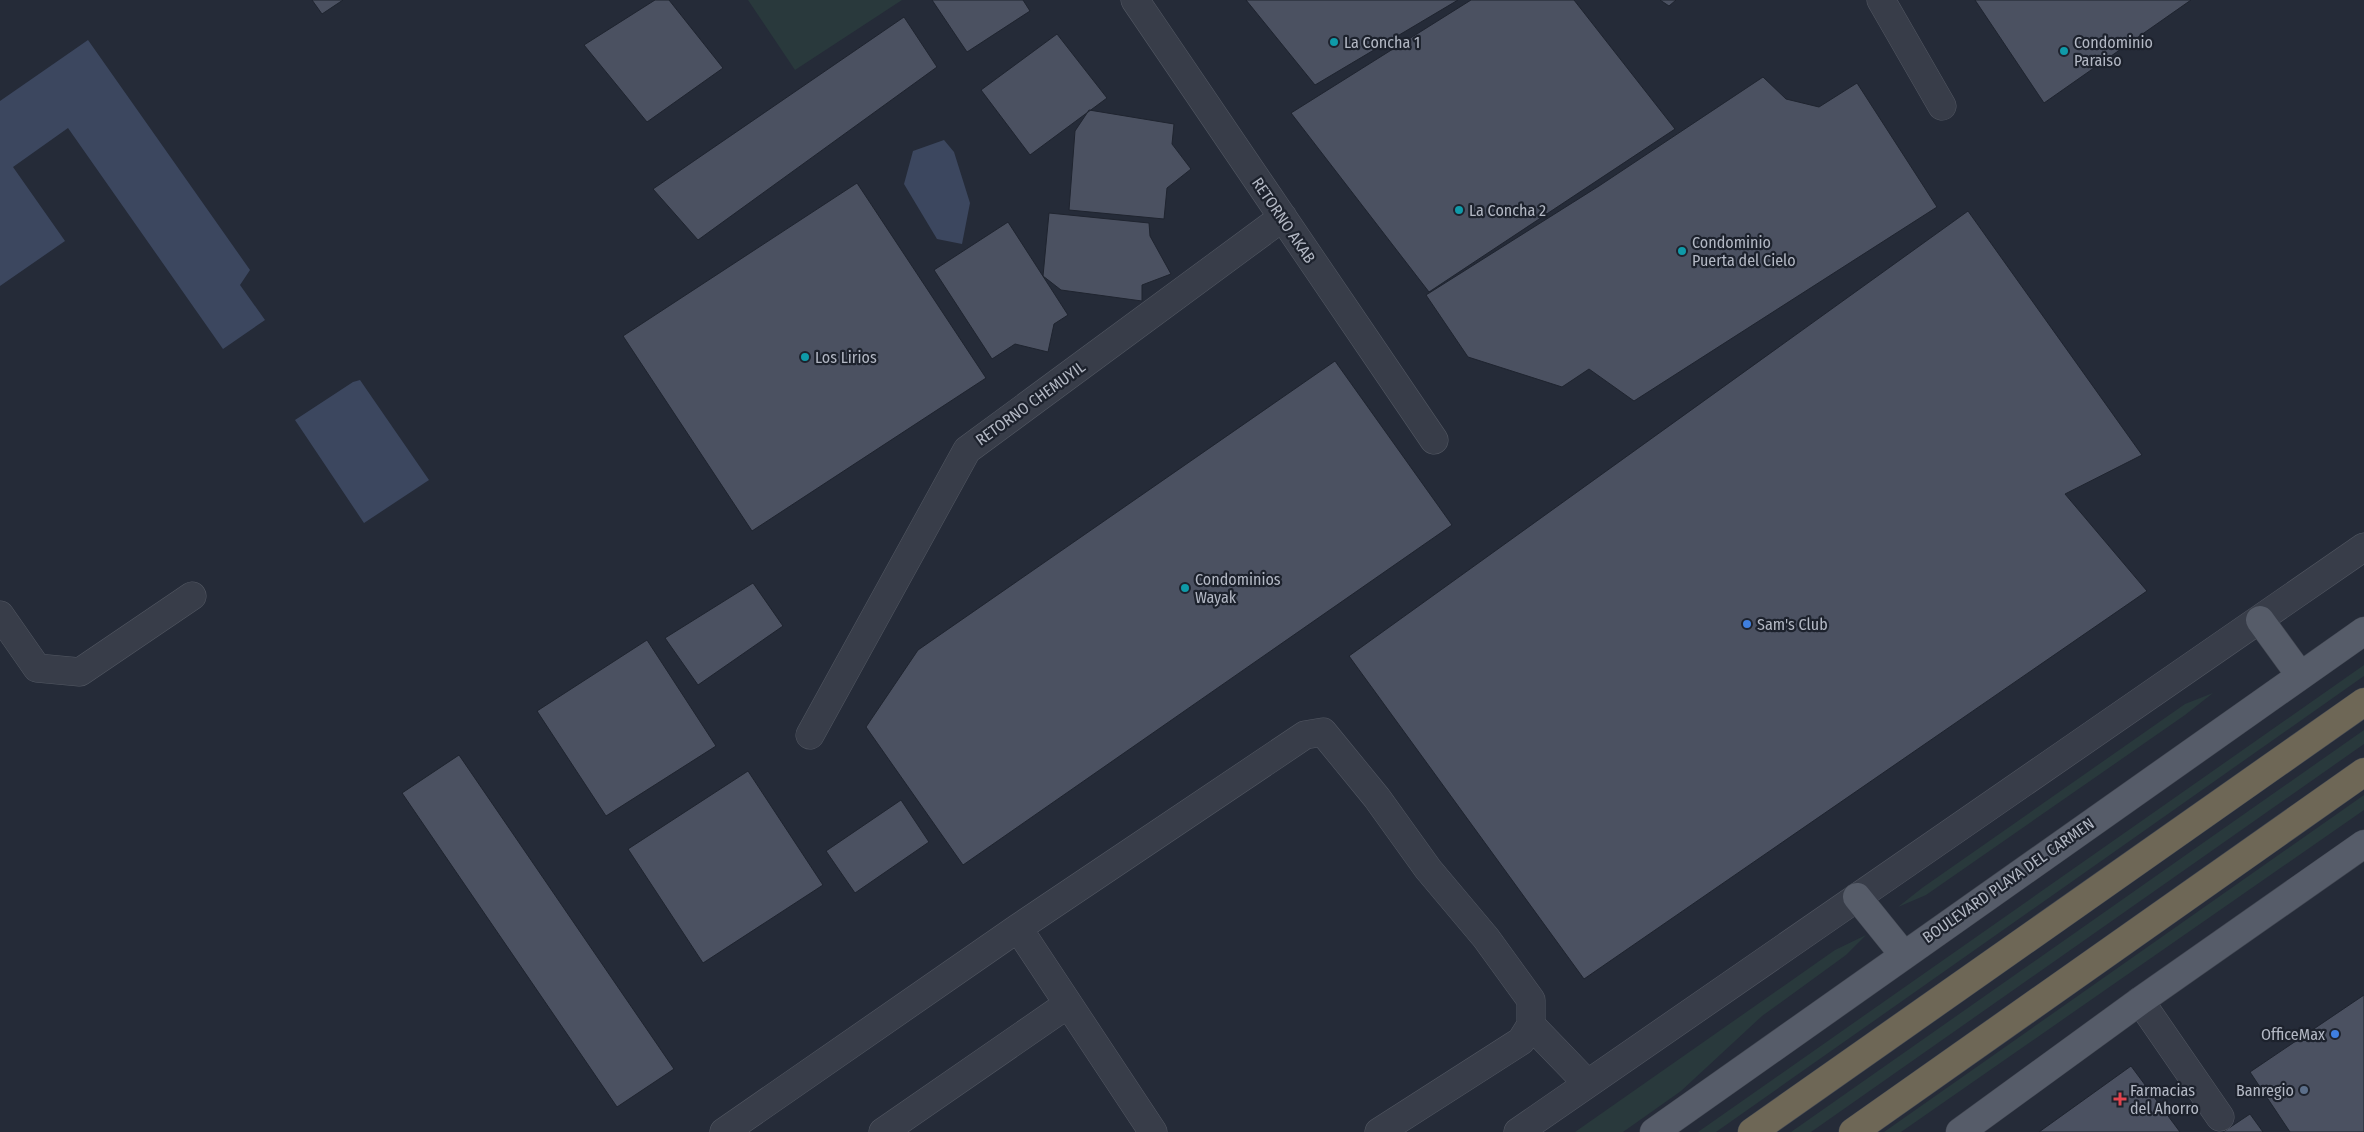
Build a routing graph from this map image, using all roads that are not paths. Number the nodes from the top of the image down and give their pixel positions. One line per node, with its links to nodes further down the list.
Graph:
1 (1134, 0): 4 (street, RETORNO AKAB)
2 (1881, 0): 3 (street)
3 (1942, 106)
4 (1282, 217): 5 (street, RETORNO AKAB); 13 (street, RETORNO CHEMUYIL)
5 (1434, 440)
6 (2364, 547): 9 (street)
7 (192, 596): 8 (street)
8 (0, 615)
9 (2260, 620): 11 (main road); 16 (street)
10 (2364, 631): 11 (main road, BOULEVARD PLAYA DEL CARMEN)
11 (2300, 675): 18 (main road, BOULEVARD PLAYA DEL CARMEN)
12 (2364, 702): 30 (highway)
13 (810, 735)
14 (2364, 772): 31 (highway)
15 (2364, 844): 19 (main road)
16 (1857, 897): 18 (main road); 22 (street)
17 (1018, 928): 20 (street); 21 (street); 24 (street)
18 (1903, 954): 29 (main road, BOULEVARD PLAYA DEL CARMEN)
19 (2140, 1001): 23 (street); 32 (main road)
20 (1068, 1004): 25 (street); 26 (street)
21 (1531, 1025): 22 (street); 27 (street)
22 (1587, 1083): 28 (street)
23 (2220, 1117)
24 (724, 1132)
25 (883, 1132)
26 (1153, 1132)
27 (1380, 1132)
28 (1518, 1132)
29 (1654, 1132)
30 (1752, 1132)
31 (1853, 1132)
32 (1960, 1132)

